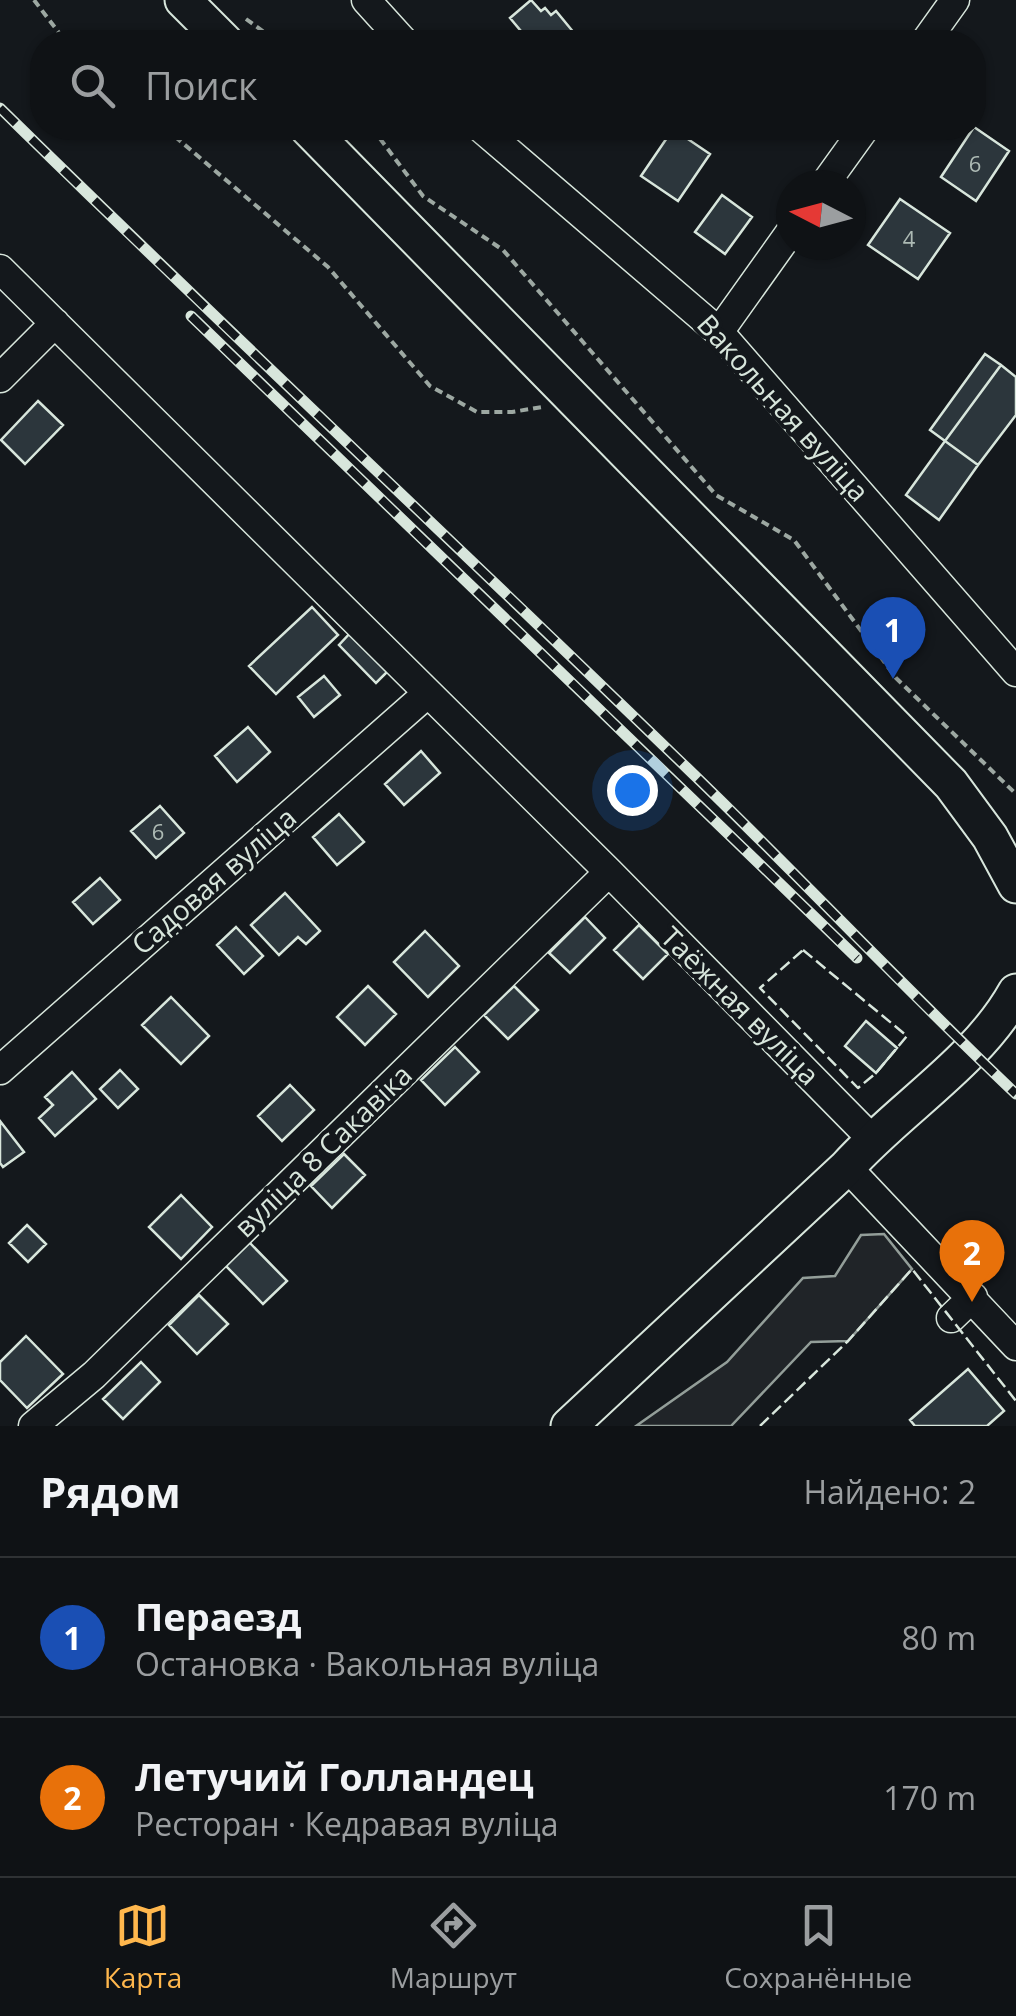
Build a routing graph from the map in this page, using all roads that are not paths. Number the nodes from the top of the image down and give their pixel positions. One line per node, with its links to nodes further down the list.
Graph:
1 (183, 0): 4 (main road)
2 (366, 0): 5 (street)
3 (955, 0): 6 (street)
4 (230, 26)
5 (393, 30)
6 (934, 30)
7 (320, 140): 19 (main road)
8 (495, 140): 14 (street, Вакольная вуліца)
9 (856, 140): 10 (street)
10 (835, 170)
11 (776, 253): 14 (street)
12 (0, 269): 13 (street, Таёжная вуліца)
13 (55, 323): 15 (street); 17 (street, Таёжная вуліца)
14 (720, 332): 16 (street, Вакольная вуліца)
15 (0, 378)
16 (1016, 672)
17 (428, 693): 18 (street, Таёжная вуліца); 21 (street, Садовая вуліца)
18 (609, 872): 22 (street, Таёжная вуліца); 27 (street, вуліца 8 Сакавіка)
19 (1016, 885)
20 (1016, 992): 22 (main road)
21 (0, 1070)
22 (872, 1139): 23 (main road)
23 (848, 1167): 24 (street); 28 (main road)
24 (973, 1298): 25 (street); 26 (street)
25 (951, 1318)
26 (1016, 1346)
27 (32, 1426)
28 (570, 1426)

